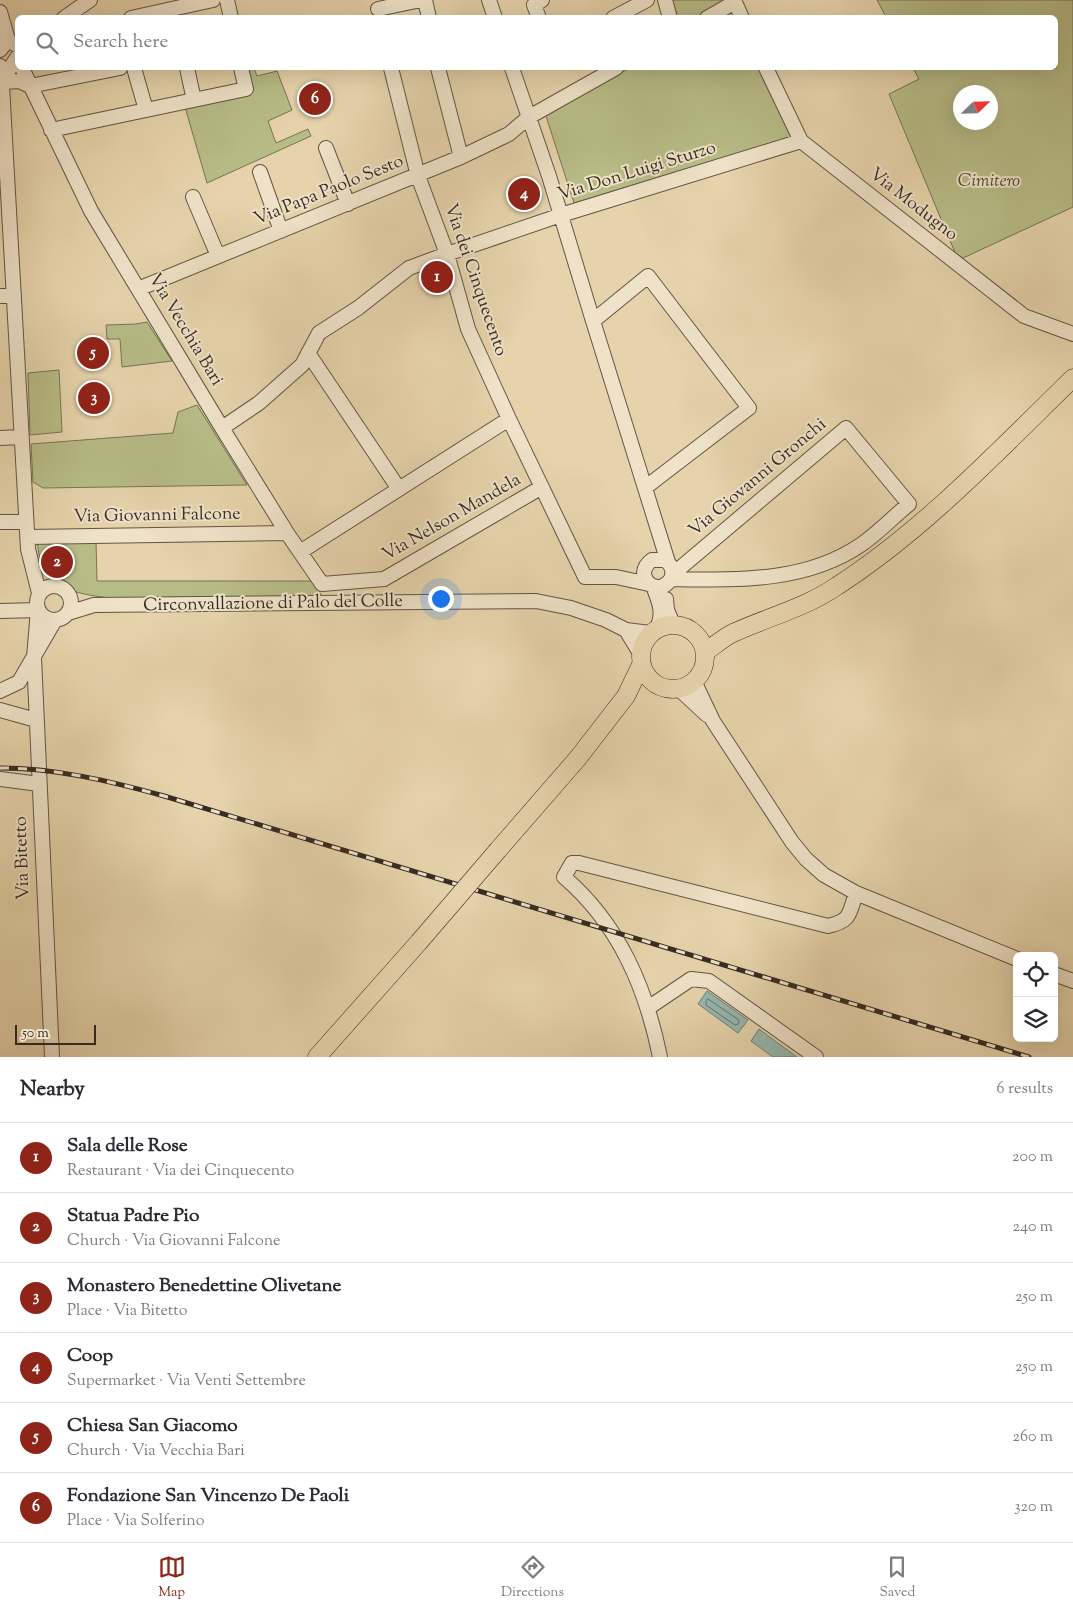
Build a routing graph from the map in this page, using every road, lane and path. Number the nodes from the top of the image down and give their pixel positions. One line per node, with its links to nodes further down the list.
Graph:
1 (90, 0): 14 (street)
2 (213, 0): 13 (street)
3 (227, 0): 16 (street)
4 (421, 0): 11 (street)
5 (425, 0): 17 (street)
6 (489, 0): 18 (street)
7 (542, 0): 19 (street)
8 (648, 0): 20 (street)
9 (665, 0): 21 (street)
10 (734, 1): 22 (street); 23 (street)
11 (378, 9)
12 (0, 12): 24 (street)
13 (175, 13): 15 (street)
14 (68, 15)
15 (157, 15)
16 (230, 15)
17 (428, 15)
18 (494, 15)
19 (538, 15)
20 (619, 15)
21 (669, 15)
22 (712, 15)
23 (741, 15)
24 (9, 45)
25 (15, 60): 37 (street)
26 (23, 70): 38 (street, Via Vecchia Bari)
27 (97, 70): 36 (street)
28 (135, 70): 41 (street)
29 (187, 70): 39 (street)
30 (241, 70): 39 (street)
31 (392, 70): 48 (street, Via dei Cinquecento)
32 (438, 70): 46 (street)
33 (514, 70): 42 (street)
34 (612, 70): 42 (street, Via Papa Paolo Sesto)
35 (767, 70): 44 (street, Via Modugno)
36 (74, 72): 38 (street)
37 (2, 79): 38 (street); 40 (street)
38 (30, 86): 43 (street, Via Vecchia Bari)
39 (194, 100): 41 (street)
40 (1, 104): 53 (street)
41 (146, 110): 43 (street)
42 (529, 117): 46 (street, Via Papa Paolo Sesto); 51 (street)
43 (51, 130): 56 (street, Via Vecchia Bari)
44 (801, 141): 51 (street, Via Don Luigi Sturzo); 59 (street, Via Modugno)
45 (326, 148): 50 (street)
46 (461, 157): 48 (street, Via Papa Paolo Sesto)
47 (260, 172): 52 (street)
48 (418, 176): 50 (street, Via Papa Paolo Sesto); 54 (street, Via dei Cinquecento)
49 (193, 196): 55 (street)
50 (348, 204): 52 (street, Via Papa Paolo Sesto)
51 (561, 214): 54 (street, Via Don Luigi Sturzo); 58 (street)
52 (281, 230): 55 (street, Via Papa Paolo Sesto)
53 (6, 252): 57 (street)
54 (447, 254): 60 (street, Via Don Luigi Sturzo); 62 (street, Via dei Cinquecento)
55 (218, 256): 56 (street, Via Papa Paolo Sesto)
56 (138, 289): 63 (street, Via Vecchia Bari)
57 (7, 296): 65 (street)
58 (592, 321): 67 (street); 67 (street)
59 (1073, 334)
60 (308, 353): 63 (street, Via Don Luigi Sturzo); 68 (street)
61 (1073, 378): 90 (main road)
62 (508, 418): 66 (street, Via dei Cinquecento); 68 (street)
63 (222, 428): 71 (street, Via Vecchia Bari)
64 (0, 438): 65 (street)
65 (21, 438): 70 (street)
66 (542, 487): 76 (street, Via dei Cinquecento); 78 (street, Via Nelson Mandela)
67 (646, 487): 72 (street)
68 (399, 489): 74 (street)
69 (0, 522): 70 (street)
70 (26, 522): 73 (street)
71 (287, 533): 73 (street, Via Giovanni Falcone); 74 (street, Via Vecchia Bari)
72 (660, 537): 75 (street); 77 (street)
73 (27, 543): 79 (street)
74 (300, 552): 78 (street, Via Vecchia Bari)
75 (649, 563): 76 (street); 77 (street, Via Giovanni Gronchi); 77 (street)
76 (616, 577): 77 (street)
77 (664, 578): 77 (street, Via Giovanni Gronchi); 86 (street); 88 (street)
78 (322, 584)
79 (45, 590): 80 (street); 82 (street)
80 (70, 596): 81 (street); 84 (street)
81 (94, 606): 84 (street); 87 (street, Circonvallazione di Palo del Colle)
82 (38, 610): 83 (street); 85 (street); 92 (street, Via Bitetto)
83 (0, 611)
84 (68, 613): 85 (street)
85 (55, 620): 92 (street)
86 (673, 624): 88 (main road); 89 (main road)
87 (626, 630): 88 (street); 93 (street)
88 (653, 631): 93 (main road)
89 (696, 634): 90 (main road); 91 (main road)
90 (731, 634): 91 (main road)
91 (705, 652): 95 (main road)
92 (34, 657): 96 (street); 99 (street, Via Bitetto)
93 (641, 659): 94 (main road); 97 (main road)
94 (653, 683): 95 (main road); 97 (main road)
95 (686, 685): 102 (street)
96 (0, 691)
97 (626, 696): 108 (main road, bridge)
98 (0, 710): 99 (street)
99 (36, 720): 101 (street, Via Bitetto)
100 (0, 779): 101 (street)
101 (39, 784): 107 (street, Via Bitetto)
102 (856, 893): 103 (street); 106 (street)
103 (1013, 957)
104 (1058, 975): 105 (street)
105 (1073, 981)
106 (648, 1008): 109 (street); 110 (street)
107 (52, 1057)
108 (317, 1057)
109 (660, 1057)
110 (816, 1057)

